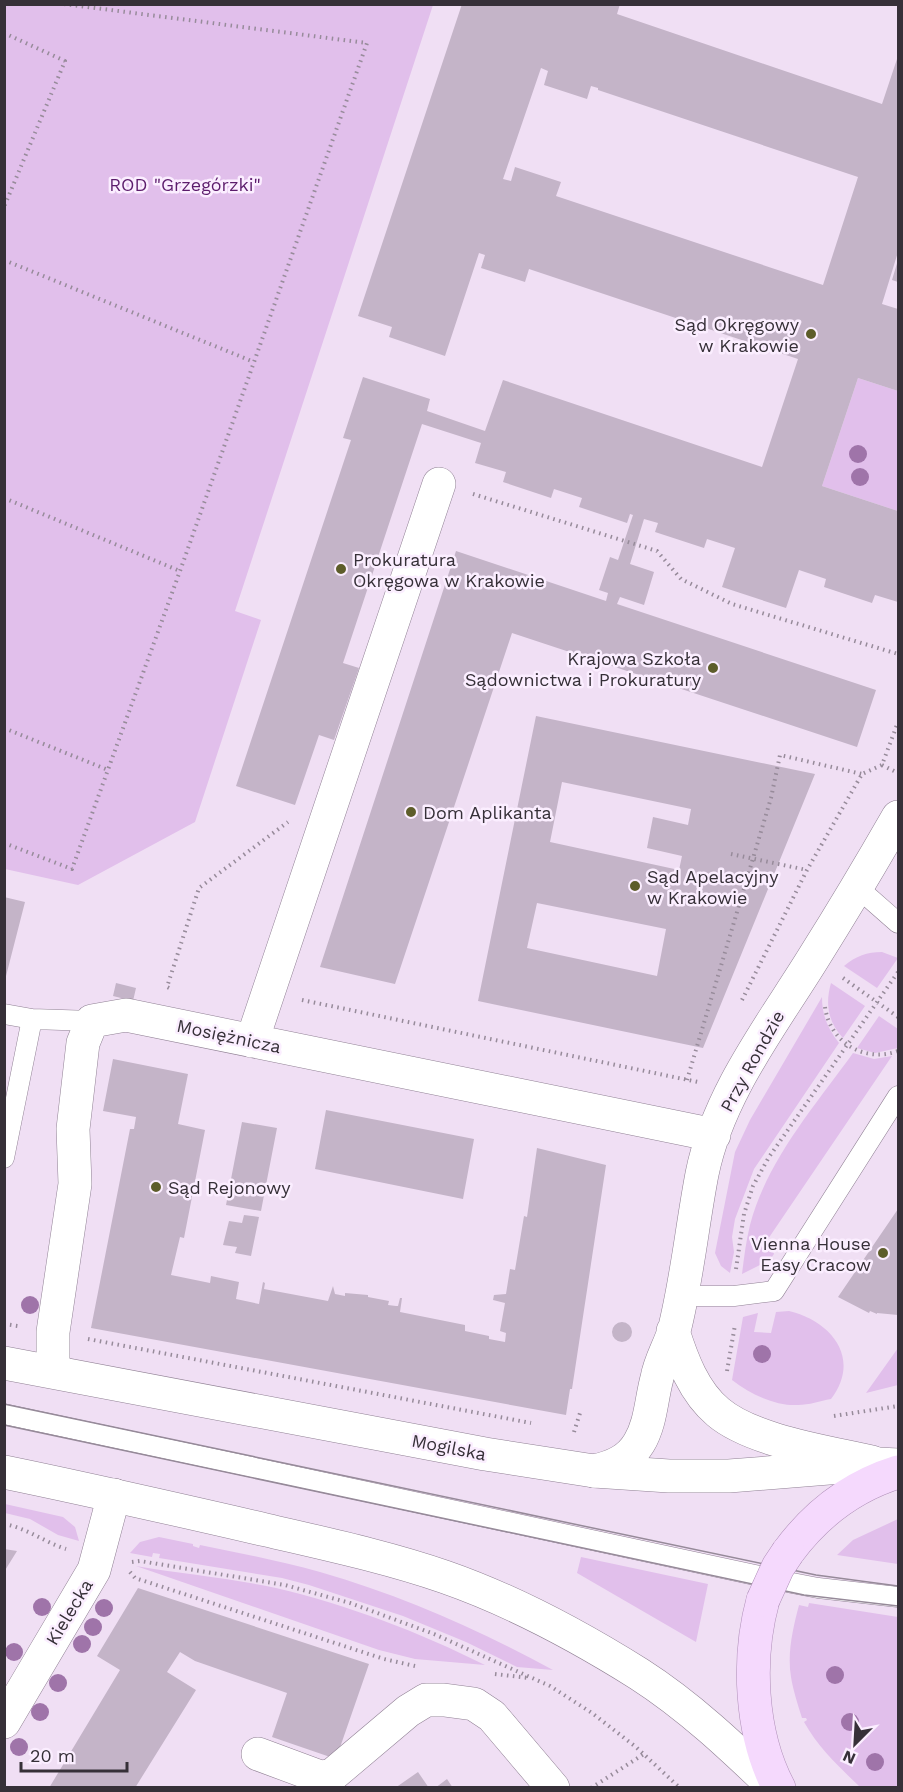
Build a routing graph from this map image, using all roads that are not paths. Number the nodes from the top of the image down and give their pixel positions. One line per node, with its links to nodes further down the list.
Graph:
1 (439, 484): 8 (street)
2 (898, 817): 3 (street, Przy Rondzie)
3 (857, 886): 4 (lane); 10 (street, Przy Rondzie)
4 (898, 923)
5 (4, 1014): 6 (lane)
6 (32, 1019): 7 (lane); 11 (lane)
7 (92, 1021): 8 (street, Mosiężnicza); 15 (street)
8 (252, 1041): 10 (street, Mosiężnicza)
9 (898, 1096): 12 (lane)
10 (714, 1134): 12 (street, Przy Rondzie)
11 (4, 1158)
12 (681, 1296): 13 (street, Przy Rondzie)
13 (674, 1331): 17 (street); 18 (street, Przy Rondzie)
14 (4, 1363): 15 (street, Mogilska)
15 (53, 1371): 18 (street, Mogilska)
16 (4, 1414): 21 (lane)
17 (892, 1467): 18 (street, Mogilska); 25 (main road, bridge)
18 (594, 1471)
19 (4, 1472): 20 (street)
20 (114, 1495): 22 (street, Kielecka); 25 (street)
21 (898, 1597)
22 (4, 1722)
23 (258, 1754): 24 (street)
24 (553, 1788)
25 (777, 1788)

